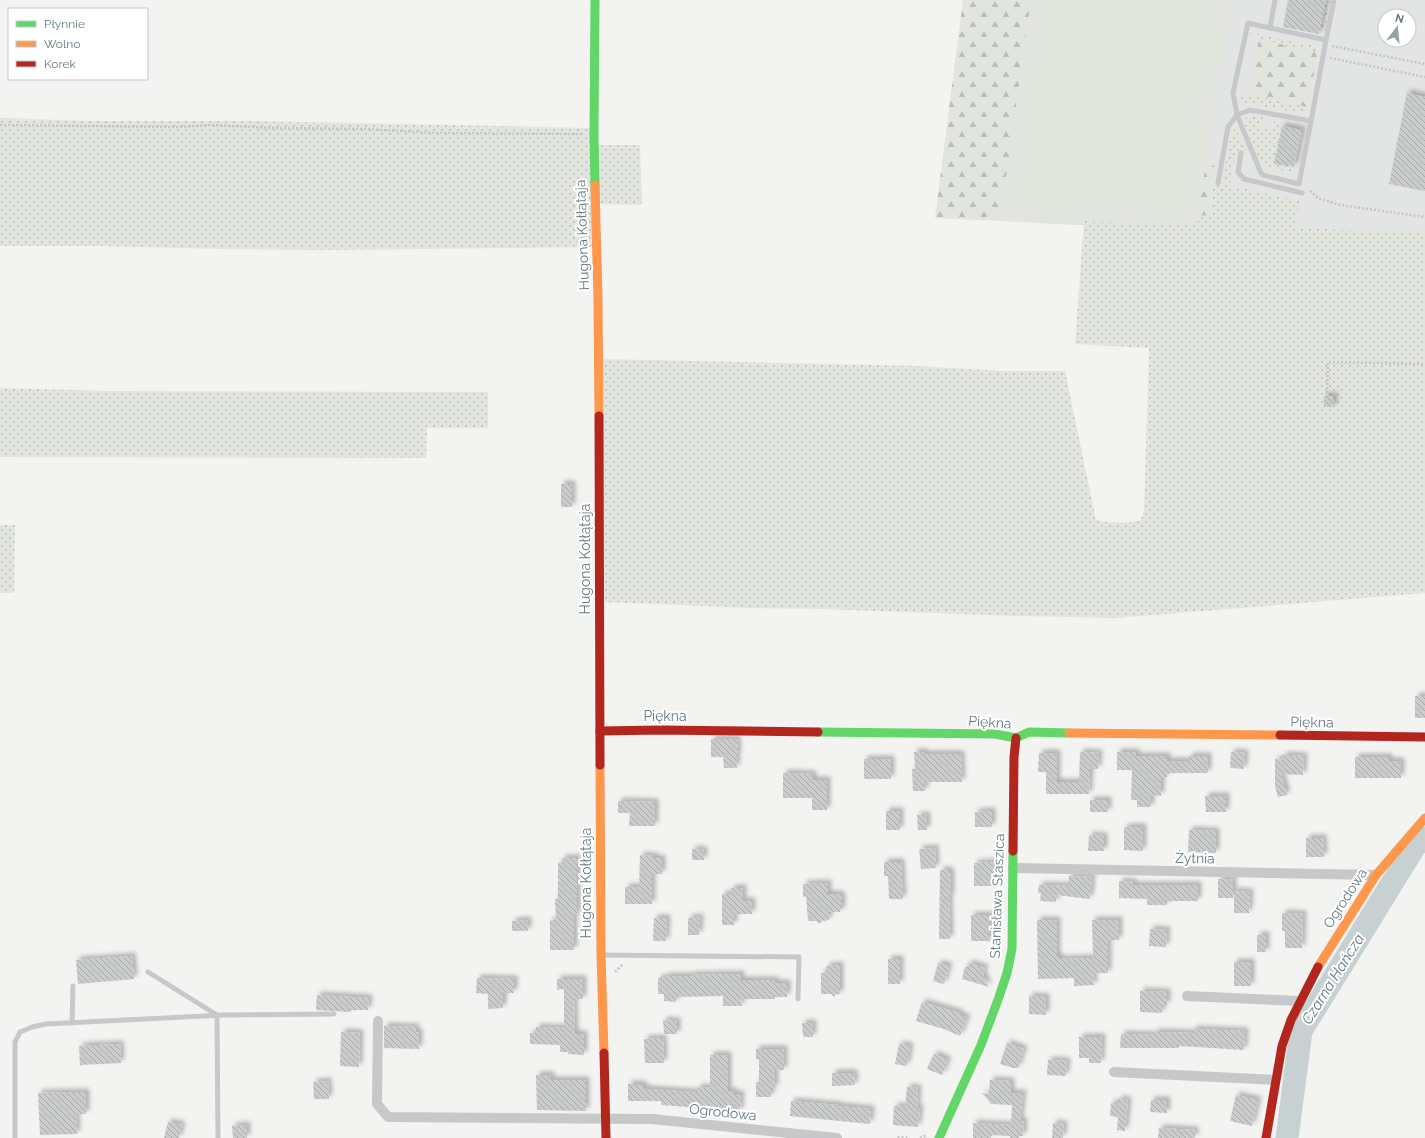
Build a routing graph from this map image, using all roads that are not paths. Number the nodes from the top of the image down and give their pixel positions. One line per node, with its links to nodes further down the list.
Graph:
1 (595, 0): 11 (street, Hugona Kołłątaja)
2 (1275, 0): 4 (lane)
3 (1334, 0): 5 (lane)
4 (1270, 28): 5 (lane); 6 (lane)
5 (1326, 42): 7 (lane)
6 (1237, 115): 7 (lane); 9 (lane); 10 (lane)
7 (1311, 121): 10 (lane)
8 (1241, 153): 10 (lane)
9 (1218, 183)
10 (1299, 184)
11 (600, 731): 13 (street, Piękna); 17 (street, Hugona Kołłątaja)
12 (1425, 737): 13 (street, Piękna)
13 (1016, 738): 15 (street, Stanisława Staszica)
14 (1425, 818): 16 (street, Ogrodowa)
15 (1013, 868): 16 (street, Żytnia); 34 (street, Stanisława Staszica)
16 (1376, 875): 22 (street, Ogrodowa)
17 (601, 955): 21 (lane); 29 (street, Hugona Kołłątaja)
18 (148, 972): 24 (lane)
19 (73, 986): 26 (lane)
20 (1187, 996): 22 (street)
21 (798, 999)
22 (1300, 1001): 28 (street, Ogrodowa)
23 (334, 1014): 24 (lane)
24 (217, 1015): 26 (lane); 31 (lane)
25 (378, 1020): 29 (street)
26 (72, 1023): 30 (lane)
27 (1114, 1072): 28 (street)
28 (1276, 1080): 35 (street, Ogrodowa)
29 (606, 1118): 32 (street, Hugona Kołłątaja); 33 (street, Ogrodowa)
30 (15, 1138)
31 (218, 1138)
32 (606, 1138)
33 (837, 1138)
34 (939, 1138)
35 (1266, 1138)

